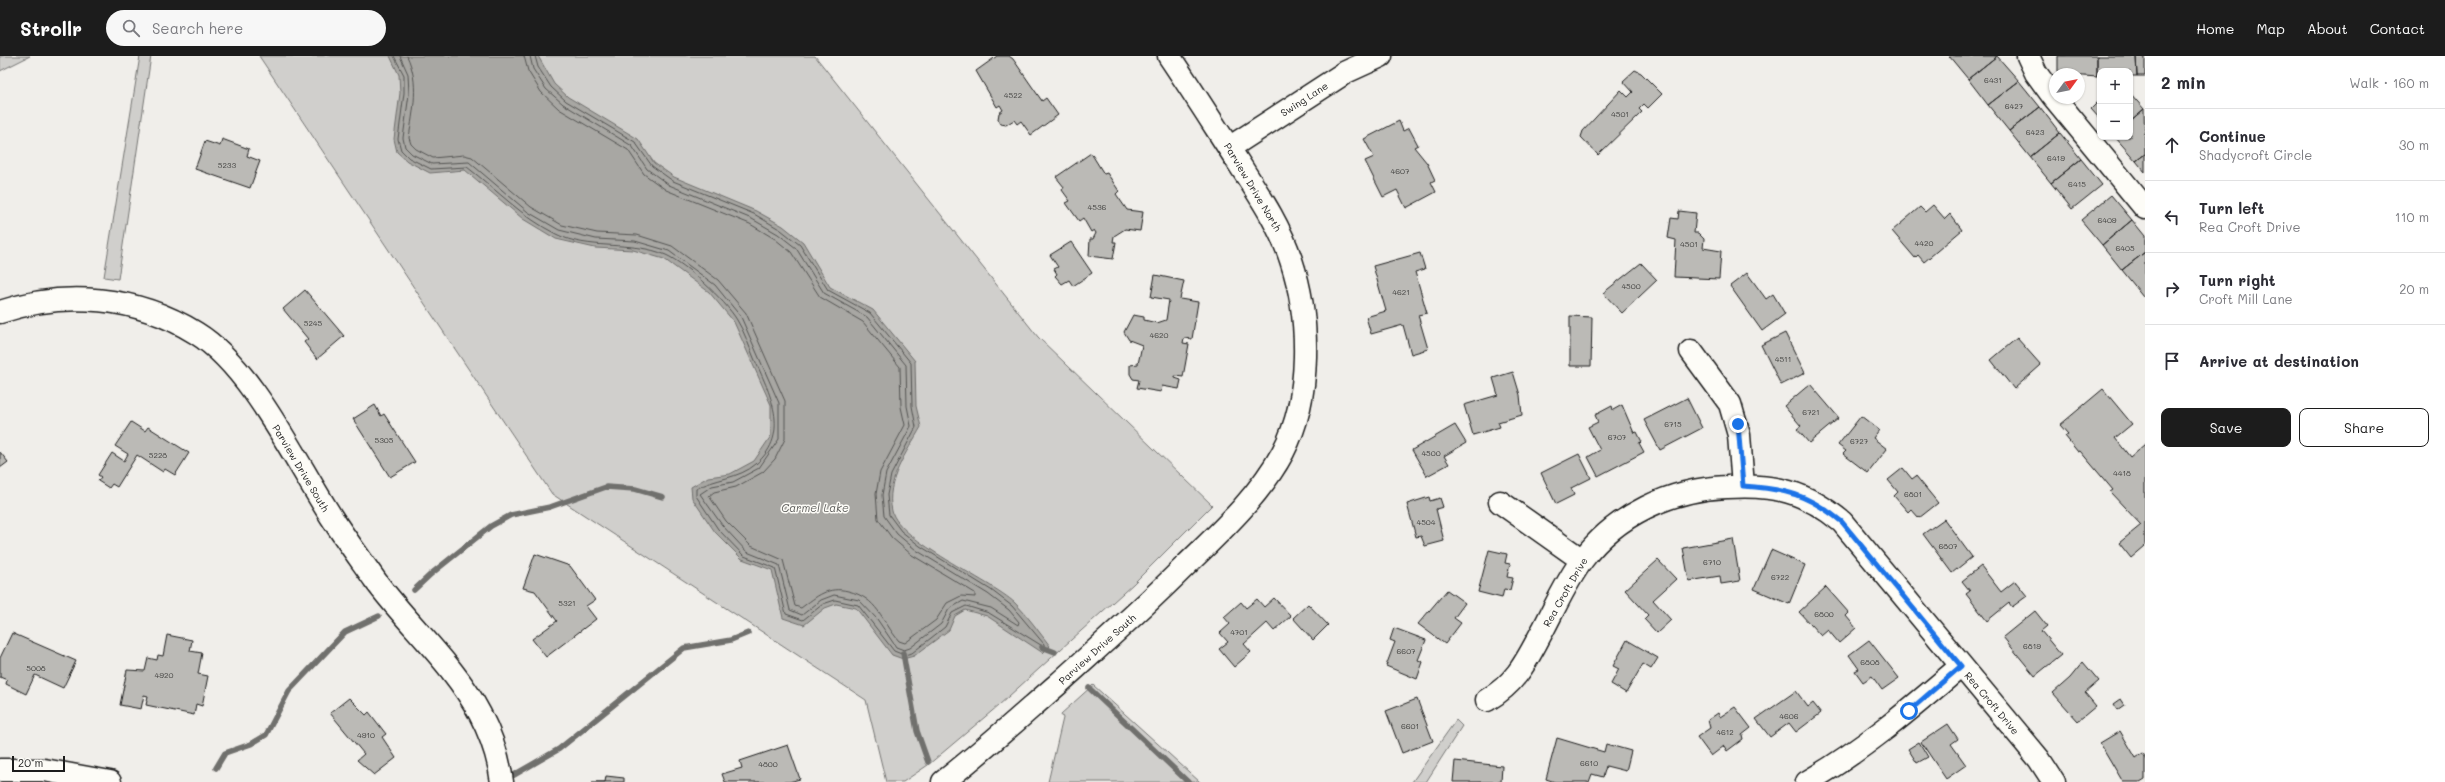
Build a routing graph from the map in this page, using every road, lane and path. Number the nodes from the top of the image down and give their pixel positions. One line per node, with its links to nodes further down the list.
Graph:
1 (1169, 56): 4 (street, Parview Drive North)
2 (1381, 56): 4 (street, Swing Lane)
3 (2028, 56): 5 (street)
4 (1229, 148): 10 (street, Parview Drive North)
5 (2145, 208)
6 (0, 312): 16 (street, Parview Drive South)
7 (1691, 351): 8 (street)
8 (1743, 486): 11 (street, Rea Croft Drive); 12 (street, Rea Croft Drive)
9 (1500, 502): 11 (street)
10 (1242, 507): 17 (street, Parview Drive South)
11 (1582, 560): 13 (street, Rea Croft Drive)
12 (1961, 666): 18 (street); 19 (street, Rea Croft Drive)
13 (1487, 700)
14 (0, 770): 15 (street)
15 (110, 782)
16 (502, 782)
17 (943, 782)
18 (1807, 782)
19 (2054, 782)

